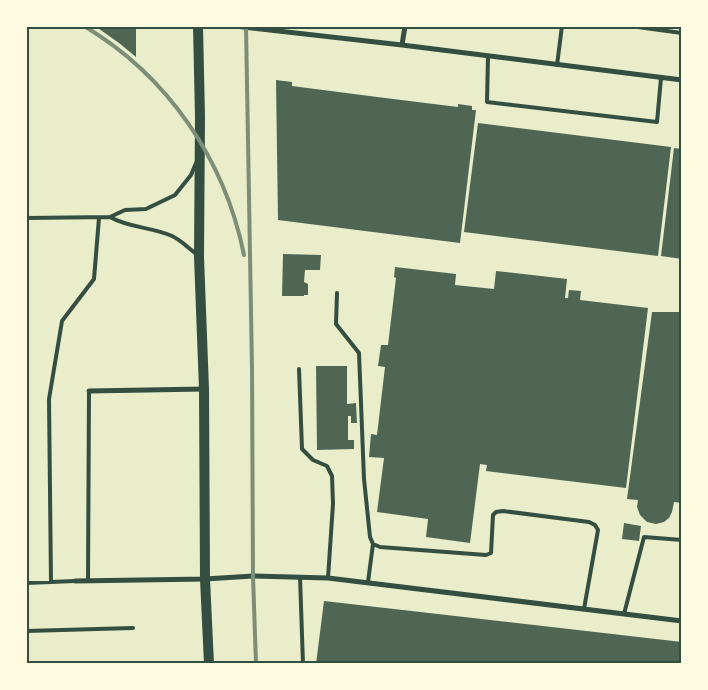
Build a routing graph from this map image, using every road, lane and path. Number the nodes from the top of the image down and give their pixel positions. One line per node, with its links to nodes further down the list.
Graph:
1 (198, 26): 12 (main road)
2 (235, 26): 7 (street)
3 (405, 26): 7 (street)
4 (562, 26): 9 (lane)
5 (630, 26): 6 (lane)
6 (682, 33)
7 (402, 45): 8 (street)
8 (488, 56): 9 (street); 10 (lane)
9 (557, 65): 10 (street)
10 (661, 78): 11 (street)
11 (682, 80)
12 (200, 154): 13 (lane); 16 (main road)
13 (110, 217): 15 (lane); 16 (lane)
14 (26, 218): 15 (lane)
15 (98, 218): 29 (lane)
16 (199, 257): 19 (main road)
17 (337, 293): 22 (lane)
18 (299, 369): 24 (lane)
19 (204, 388): 20 (street); 25 (main road)
20 (89, 391): 27 (lane)
21 (682, 540): 32 (lane)
22 (373, 544): 30 (lane); 31 (lane)
23 (300, 577): 24 (street); 25 (street); 37 (lane)
24 (328, 578): 30 (street)
25 (205, 579): 27 (street); 36 (main road)
26 (75, 581): 27 (street); 29 (lane)
27 (88, 581)
28 (26, 582): 29 (lane)
29 (51, 582)
30 (368, 582): 31 (street)
31 (584, 609): 32 (street)
32 (624, 614): 33 (street)
33 (682, 621)
34 (133, 628): 35 (lane)
35 (26, 631)
36 (209, 664)
37 (303, 664)

